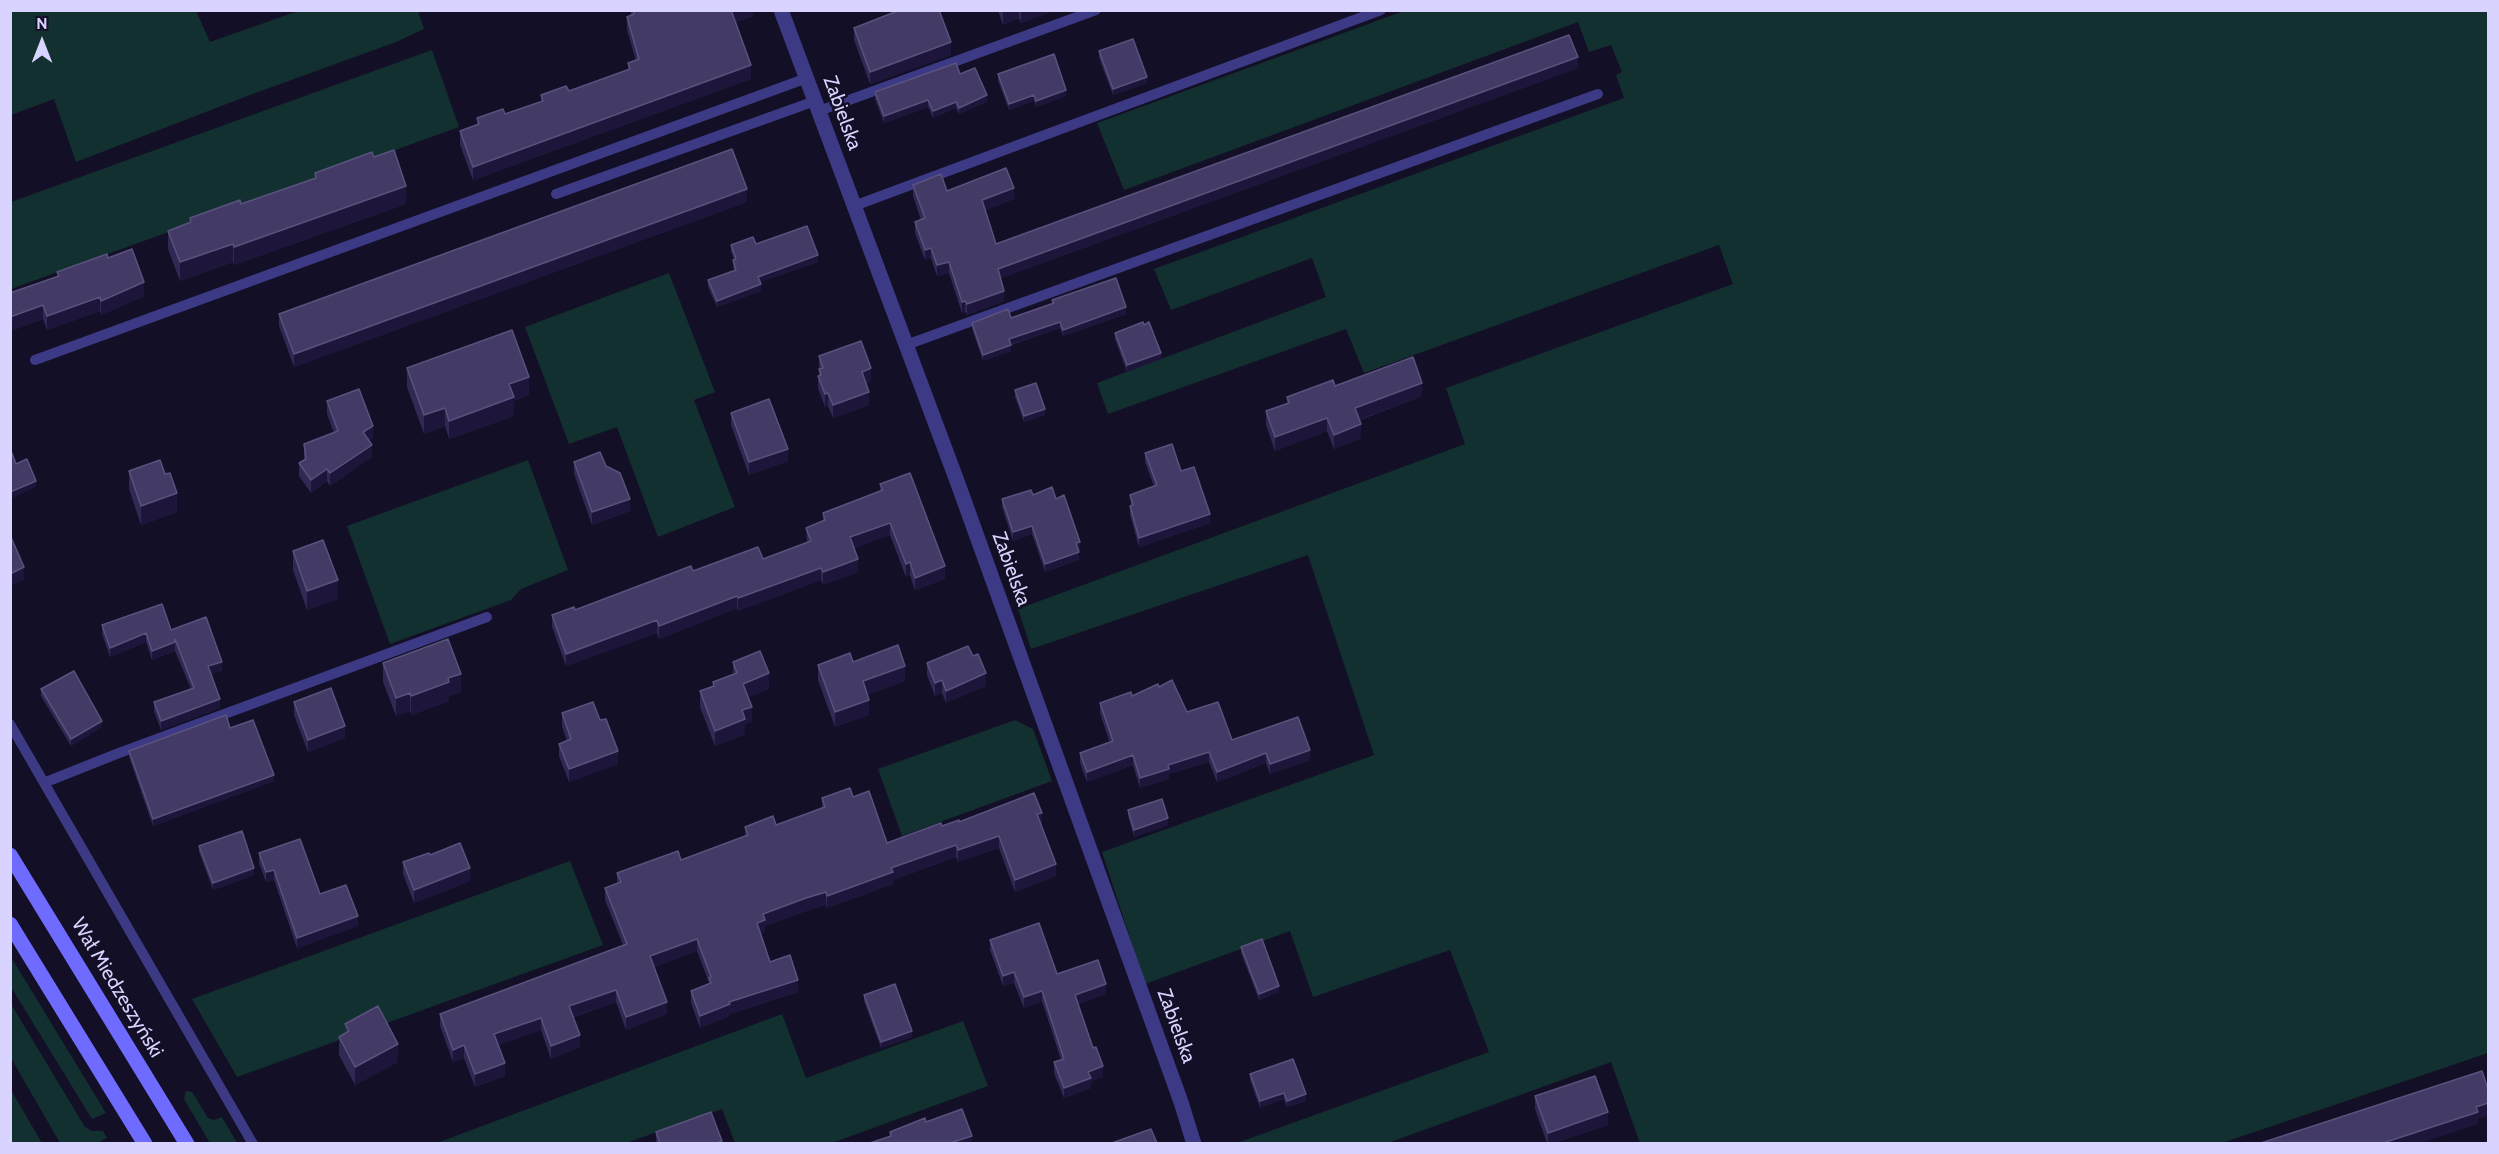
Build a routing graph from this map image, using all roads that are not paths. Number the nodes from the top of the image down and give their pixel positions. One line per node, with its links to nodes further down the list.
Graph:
1 (782, 10): 4 (street, Zabielska)
2 (1096, 10): 6 (lane)
3 (1381, 10): 8 (lane)
4 (807, 78): 6 (street, Zabielska); 10 (lane)
5 (1598, 94): 9 (lane)
6 (817, 106): 7 (lane); 8 (street, Zabielska)
7 (556, 194)
8 (854, 206): 9 (street, Zabielska)
9 (906, 345): 19 (street, Zabielska)
10 (35, 360)
11 (487, 616): 13 (lane)
12 (10, 723): 13 (lane)
13 (46, 782): 18 (lane)
14 (10, 855): 17 (main road, Wał Miedzeszyński)
15 (10, 924): 16 (main road)
16 (145, 1143)
17 (187, 1143)
18 (253, 1143)
19 (1194, 1143)

